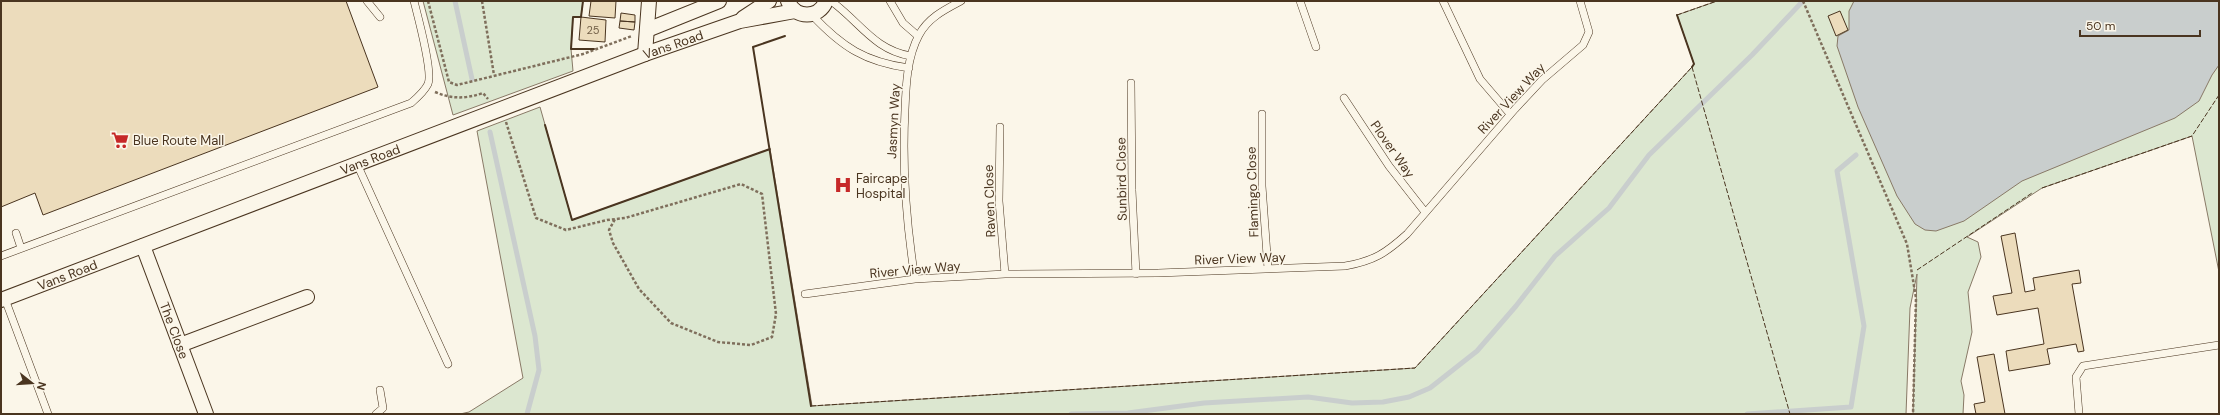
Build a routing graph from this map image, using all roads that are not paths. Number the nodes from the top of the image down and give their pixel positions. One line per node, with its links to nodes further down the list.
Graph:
1 (367, 1): 15 (lane)
2 (414, 1): 32 (lane)
3 (649, 1): 17 (street)
4 (719, 1): 17 (street)
5 (769, 1): 16 (street, Vans Road)
6 (826, 1): 14 (street)
7 (831, 1): 21 (lane)
8 (890, 1): 18 (lane)
9 (961, 1): 18 (lane, Jasmyn Way)
10 (1300, 1): 19 (lane)
11 (1443, 1): 26 (lane)
12 (1580, 1): 26 (lane, River View Way)
13 (792, 6): 14 (street); 16 (street, Vans Road)
14 (812, 15): 22 (lane)
15 (380, 17)
16 (740, 20): 20 (street, Vans Road)
17 (647, 30): 20 (street)
18 (918, 36): 21 (lane, Jasmyn Way)
19 (1316, 47)
20 (645, 54): 28 (street, Vans Road)
21 (911, 56): 22 (lane, Jasmyn Way)
22 (909, 68): 37 (lane, Jasmyn Way)
23 (1131, 83): 36 (lane, Sunbird Close)
24 (1344, 98): 29 (lane, Plover Way)
25 (1262, 114): 34 (lane, Flamingo Close)
26 (1510, 114): 29 (lane, River View Way)
27 (1000, 127): 35 (lane, Raven Close)
28 (357, 164): 31 (street, Vans Road); 43 (lane)
29 (1425, 212): 34 (lane, River View Way)
30 (16, 233): 32 (lane)
31 (143, 246): 40 (street, Vans Road); 41 (street, The Close)
32 (21, 248): 33 (lane)
33 (1, 256)
34 (1268, 269): 36 (lane, River View Way)
35 (1005, 274): 36 (lane, River View Way); 37 (lane, River View Way)
36 (1136, 274)
37 (915, 280): 38 (lane, River View Way)
38 (805, 294)
39 (307, 297): 41 (street)
40 (3, 299): 45 (lane)
41 (180, 345): 46 (street, The Close)
42 (2219, 345): 48 (lane)
43 (448, 364)
44 (380, 390): 47 (lane)
45 (48, 414)
46 (206, 414)
47 (376, 414)
48 (2079, 414)

